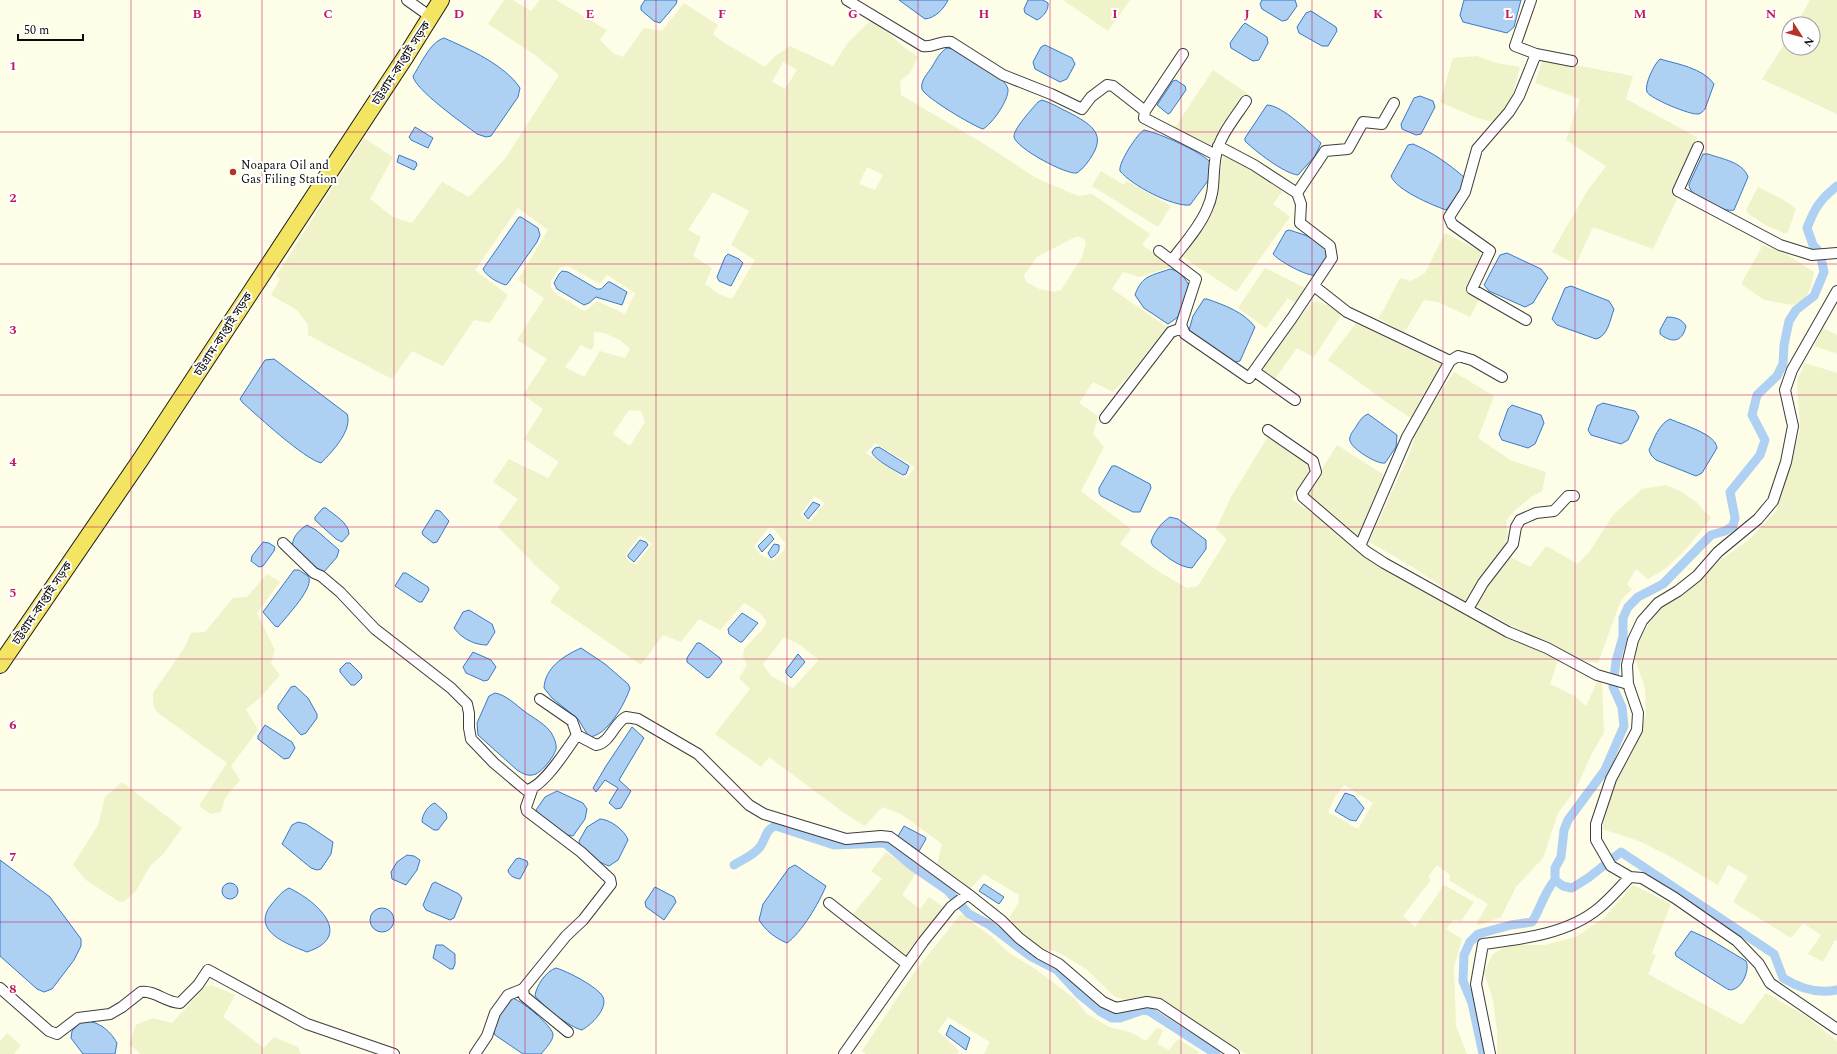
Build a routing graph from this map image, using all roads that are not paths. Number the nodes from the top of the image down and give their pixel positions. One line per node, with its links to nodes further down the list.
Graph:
1 (407, 0): 5 (street)
2 (441, 0): 5 (main road, চট্টগ্রাম-কাপ্তাই সড়ক)
3 (847, 0): 11 (street)
4 (1531, 0): 7 (street)
5 (431, 16): 32 (main road, চট্টগ্রাম-কাপ্তাই সড়ক)
6 (1183, 54): 11 (street)
7 (1536, 54): 8 (street); 20 (street)
8 (1572, 61)
9 (1246, 101): 13 (street)
10 (1394, 103): 14 (street)
11 (1146, 111): 13 (street)
12 (1698, 147): 16 (street)
13 (1217, 151): 14 (street); 17 (street)
14 (1297, 193): 18 (street)
15 (1159, 251): 17 (street)
16 (1837, 253)
17 (1172, 260): 21 (street)
18 (1314, 286): 22 (street); 23 (street)
19 (1837, 291): 33 (street)
20 (1526, 320)
21 (1182, 328): 23 (street); 26 (street)
22 (1450, 361): 24 (street); 30 (street)
23 (1254, 371): 25 (street)
24 (1502, 377)
25 (1295, 400)
26 (1105, 418)
27 (1268, 430): 30 (street)
28 (1574, 496): 31 (street)
29 (283, 543): 36 (street)
30 (1360, 546): 31 (street)
31 (1468, 609): 33 (street)
32 (0, 665)
33 (1628, 684): 37 (street)
34 (540, 699): 35 (street)
35 (577, 735): 36 (street); 38 (street)
36 (532, 790): 42 (street)
37 (1630, 877): 43 (street); 49 (street)
38 (968, 894): 40 (street); 48 (street)
39 (829, 903): 40 (street)
40 (907, 964): 47 (street)
41 (0, 988): 45 (street)
42 (523, 990): 44 (street); 46 (street)
43 (1837, 1029)
44 (568, 1032)
45 (394, 1054)
46 (475, 1054)
47 (844, 1054)
48 (1234, 1054)
49 (1490, 1054)

